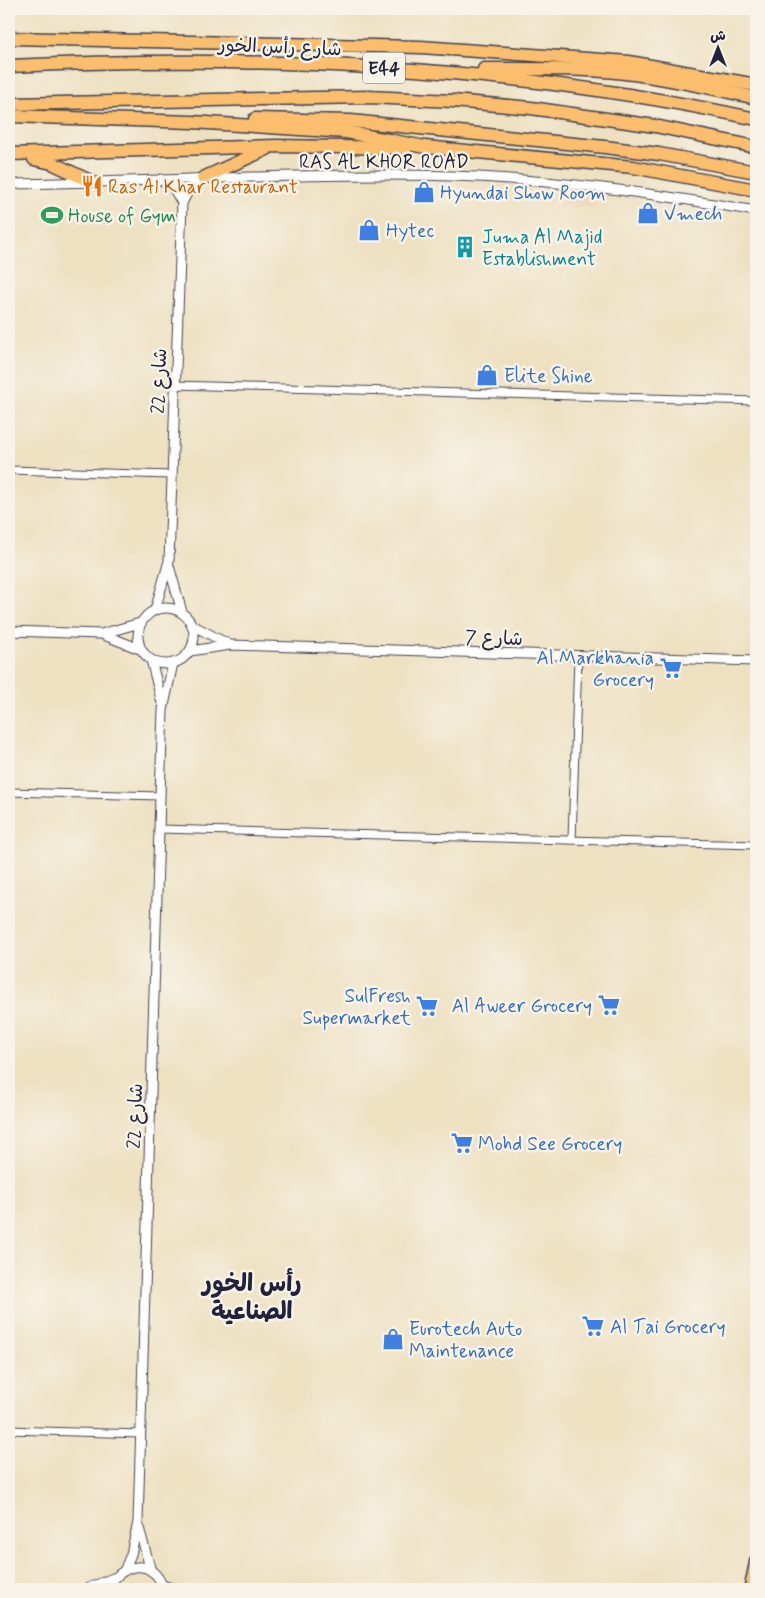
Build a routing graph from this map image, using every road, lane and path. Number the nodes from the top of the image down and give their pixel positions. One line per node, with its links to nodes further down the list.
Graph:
1 (9, 38): 4 (highway)
2 (9, 66): 3 (highway, شارع رأس الخور / E44)
3 (425, 69): 5 (highway); 8 (highway, شارع رأس الخور / E44)
4 (756, 85)
5 (756, 98)
6 (9, 104): 12 (highway, E44)
7 (9, 116): 9 (highway)
8 (756, 119)
9 (192, 122): 11 (highway); 15 (highway)
10 (276, 146): 11 (highway); 13 (highway); 17 (highway)
11 (425, 147): 20 (highway)
12 (756, 147)
13 (9, 154)
14 (9, 160): 18 (highway)
15 (756, 172)
16 (161, 178): 17 (street, RAS AL KHOR ROAD); 18 (street, RAS AL KHOR ROAD); 21 (street)
17 (203, 178): 21 (street); 22 (street, RAS AL KHOR ROAD)
18 (90, 181): 19 (street, RAS AL KHOR ROAD)
19 (9, 184)
20 (753, 188)
21 (182, 203): 23 (street, شارع 22)
22 (756, 211)
23 (174, 385): 24 (street); 26 (street, شارع 22)
24 (756, 401)
25 (9, 470): 26 (street)
26 (171, 476): 27 (street, شارع 22)
27 (169, 561): 28 (street, شارع 22); 29 (street, شارع 22)
28 (155, 610): 29 (street); 30 (street)
29 (182, 612): 31 (street)
30 (140, 623): 33 (street); 35 (street)
31 (192, 625): 34 (street); 36 (street)
32 (9, 631): 33 (street)
33 (101, 634): 35 (street)
34 (230, 645): 36 (street, شارع 7); 37 (street, شارع 7)
35 (140, 650): 38 (street)
36 (190, 651): 40 (street)
37 (578, 657): 39 (street, شارع 7); 45 (street)
38 (151, 660): 40 (street); 41 (street, شارع 22)
39 (756, 662)
40 (173, 663): 41 (street, شارع 22)
41 (163, 710): 43 (street, شارع 22)
42 (9, 792): 43 (street)
43 (160, 796): 44 (street, شارع 22)
44 (159, 829): 45 (street); 48 (street, شارع 22)
45 (572, 840): 46 (street)
46 (756, 845)
47 (9, 1430): 48 (street)
48 (141, 1434): 49 (street, شارع 22)
49 (138, 1522): 51 (street, شارع 22); 52 (street, شارع 22)
50 (751, 1561): 54 (main road)
51 (125, 1569): 52 (street); 53 (street)
52 (151, 1571): 55 (street)
53 (113, 1578): 56 (street); 57 (street)
54 (751, 1584)
55 (162, 1587): 58 (street)
56 (86, 1589)
57 (108, 1589)
58 (174, 1589)

